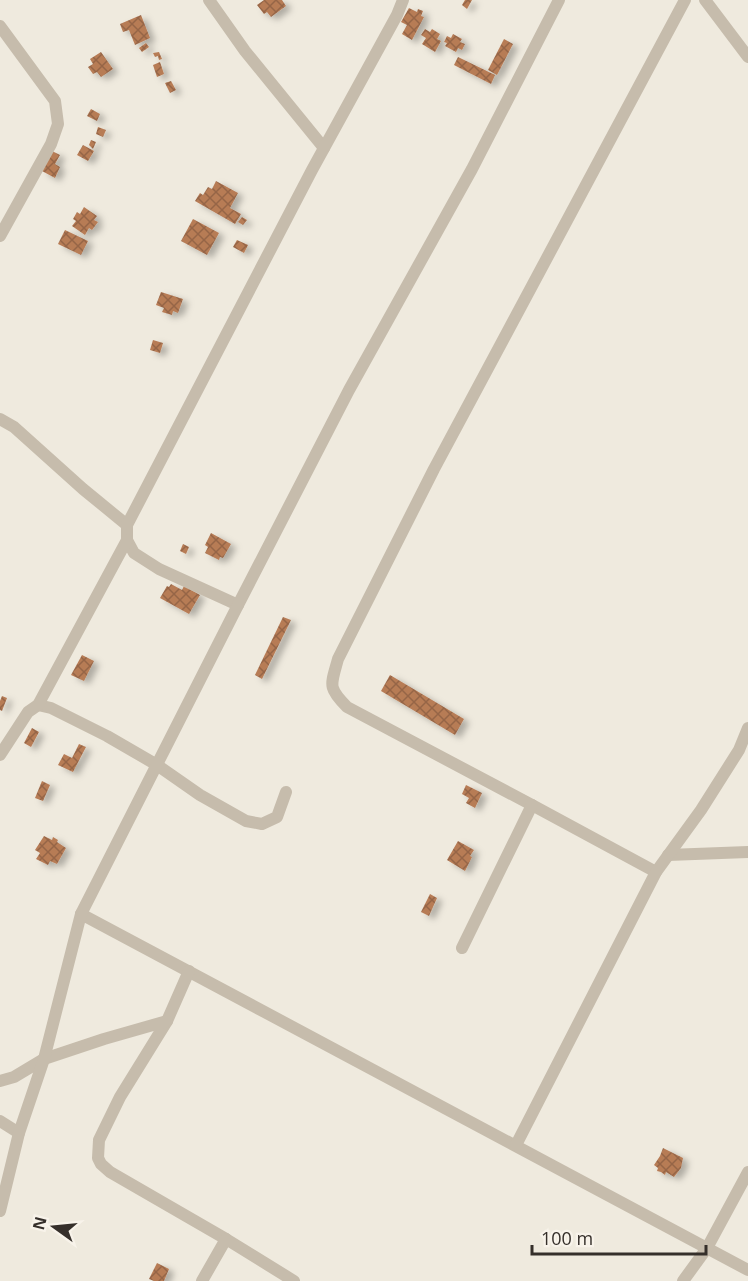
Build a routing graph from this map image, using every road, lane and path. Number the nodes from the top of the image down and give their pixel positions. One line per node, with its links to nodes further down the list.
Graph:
1 (209, 0): 8 (street)
2 (403, 0): 8 (street)
3 (559, 0): 13 (street)
4 (686, 0): 19 (street)
5 (705, 0): 7 (street)
6 (0, 26): 9 (street)
7 (748, 57)
8 (324, 148): 11 (street)
9 (0, 236)
10 (0, 419): 11 (street)
11 (127, 525): 12 (street)
12 (126, 540): 13 (street); 14 (street)
13 (238, 605): 17 (street)
14 (38, 705): 16 (street); 17 (street)
15 (748, 728): 21 (street)
16 (0, 755)
17 (157, 765): 18 (street); 23 (street)
18 (286, 792)
19 (532, 805): 22 (street); 24 (street)
20 (748, 852): 21 (street)
21 (668, 855): 22 (street)
22 (656, 872): 31 (street)
23 (81, 914): 25 (street); 27 (street)
24 (462, 948)
25 (189, 971): 26 (street); 31 (street)
26 (168, 1021): 27 (street); 34 (street)
27 (44, 1059): 28 (street); 30 (street)
28 (0, 1081)
29 (0, 1121): 30 (street)
30 (19, 1133): 33 (street)
31 (516, 1145): 35 (street)
32 (748, 1172): 35 (street)
33 (0, 1211)
34 (226, 1239): 37 (street); 38 (street)
35 (707, 1248): 36 (street); 39 (street)
36 (748, 1270)
37 (202, 1281)
38 (294, 1281)
39 (683, 1281)

